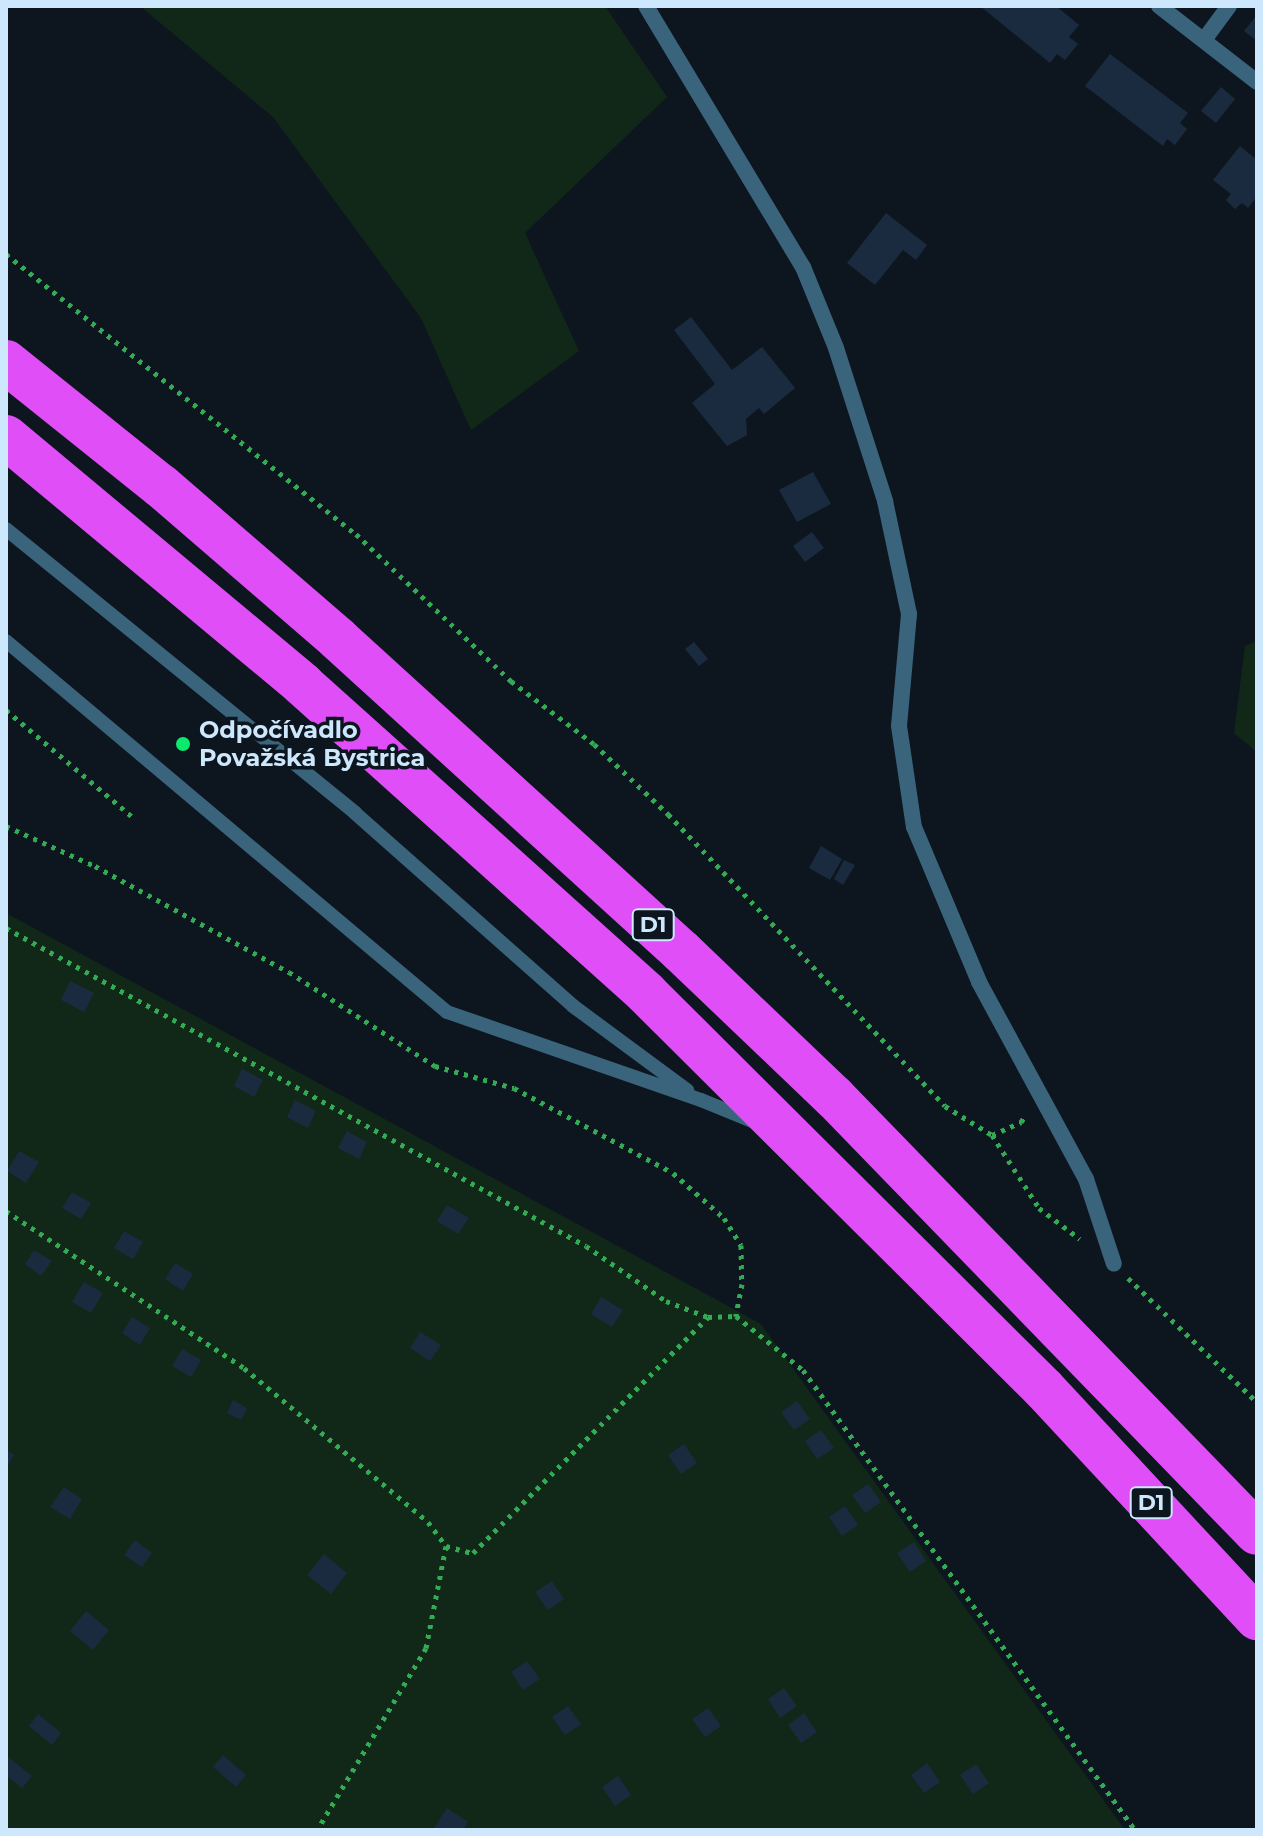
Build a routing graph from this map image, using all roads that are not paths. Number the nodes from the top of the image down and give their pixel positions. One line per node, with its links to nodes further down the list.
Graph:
1 (646, 6): 12 (street)
2 (1159, 6): 4 (street)
3 (1229, 6): 4 (street)
4 (1204, 40): 5 (street)
5 (1257, 82)
6 (6, 362): 13 (highway, D1)
7 (6, 437): 11 (highway, D1)
8 (6, 529): 10 (lane)
9 (6, 641): 10 (lane)
10 (701, 1100): 11 (lane)
11 (795, 1139): 14 (highway, D1)
12 (1114, 1264)
13 (1257, 1533)
14 (1257, 1618)

